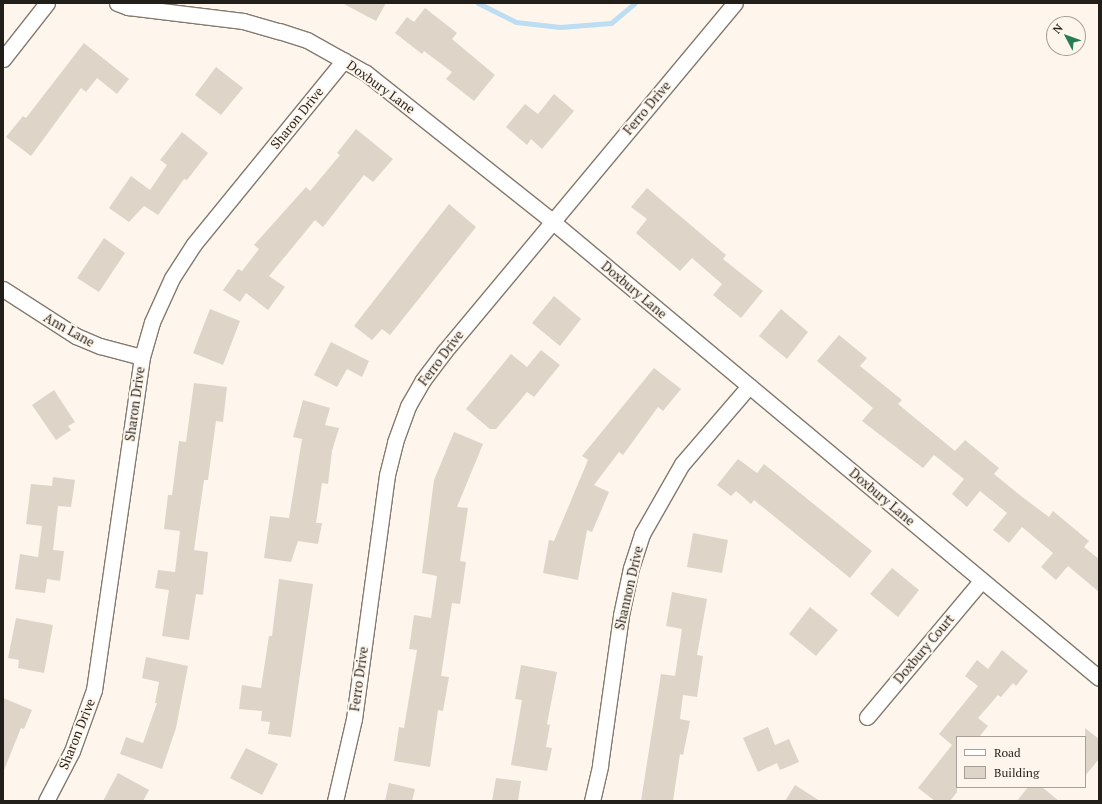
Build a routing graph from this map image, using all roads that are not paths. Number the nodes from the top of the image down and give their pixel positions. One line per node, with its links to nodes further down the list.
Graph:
1 (47, 3): 4 (street)
2 (117, 3): 5 (street, Doxbury Lane)
3 (735, 3): 6 (street, Ferro Drive)
4 (3, 60)
5 (344, 60): 6 (street, Doxbury Lane); 8 (street, Sharon Drive)
6 (553, 222): 9 (street, Doxbury Lane); 14 (street, Ferro Drive)
7 (3, 289): 8 (street, Ann Lane)
8 (142, 357): 13 (street, Sharon Drive)
9 (749, 386): 10 (street, Doxbury Lane); 15 (street, Shannon Drive)
10 (981, 580): 11 (street, Doxbury Lane); 12 (street, Doxbury Court)
11 (1099, 678)
12 (867, 717)
13 (46, 801)
14 (335, 801)
15 (592, 801)

